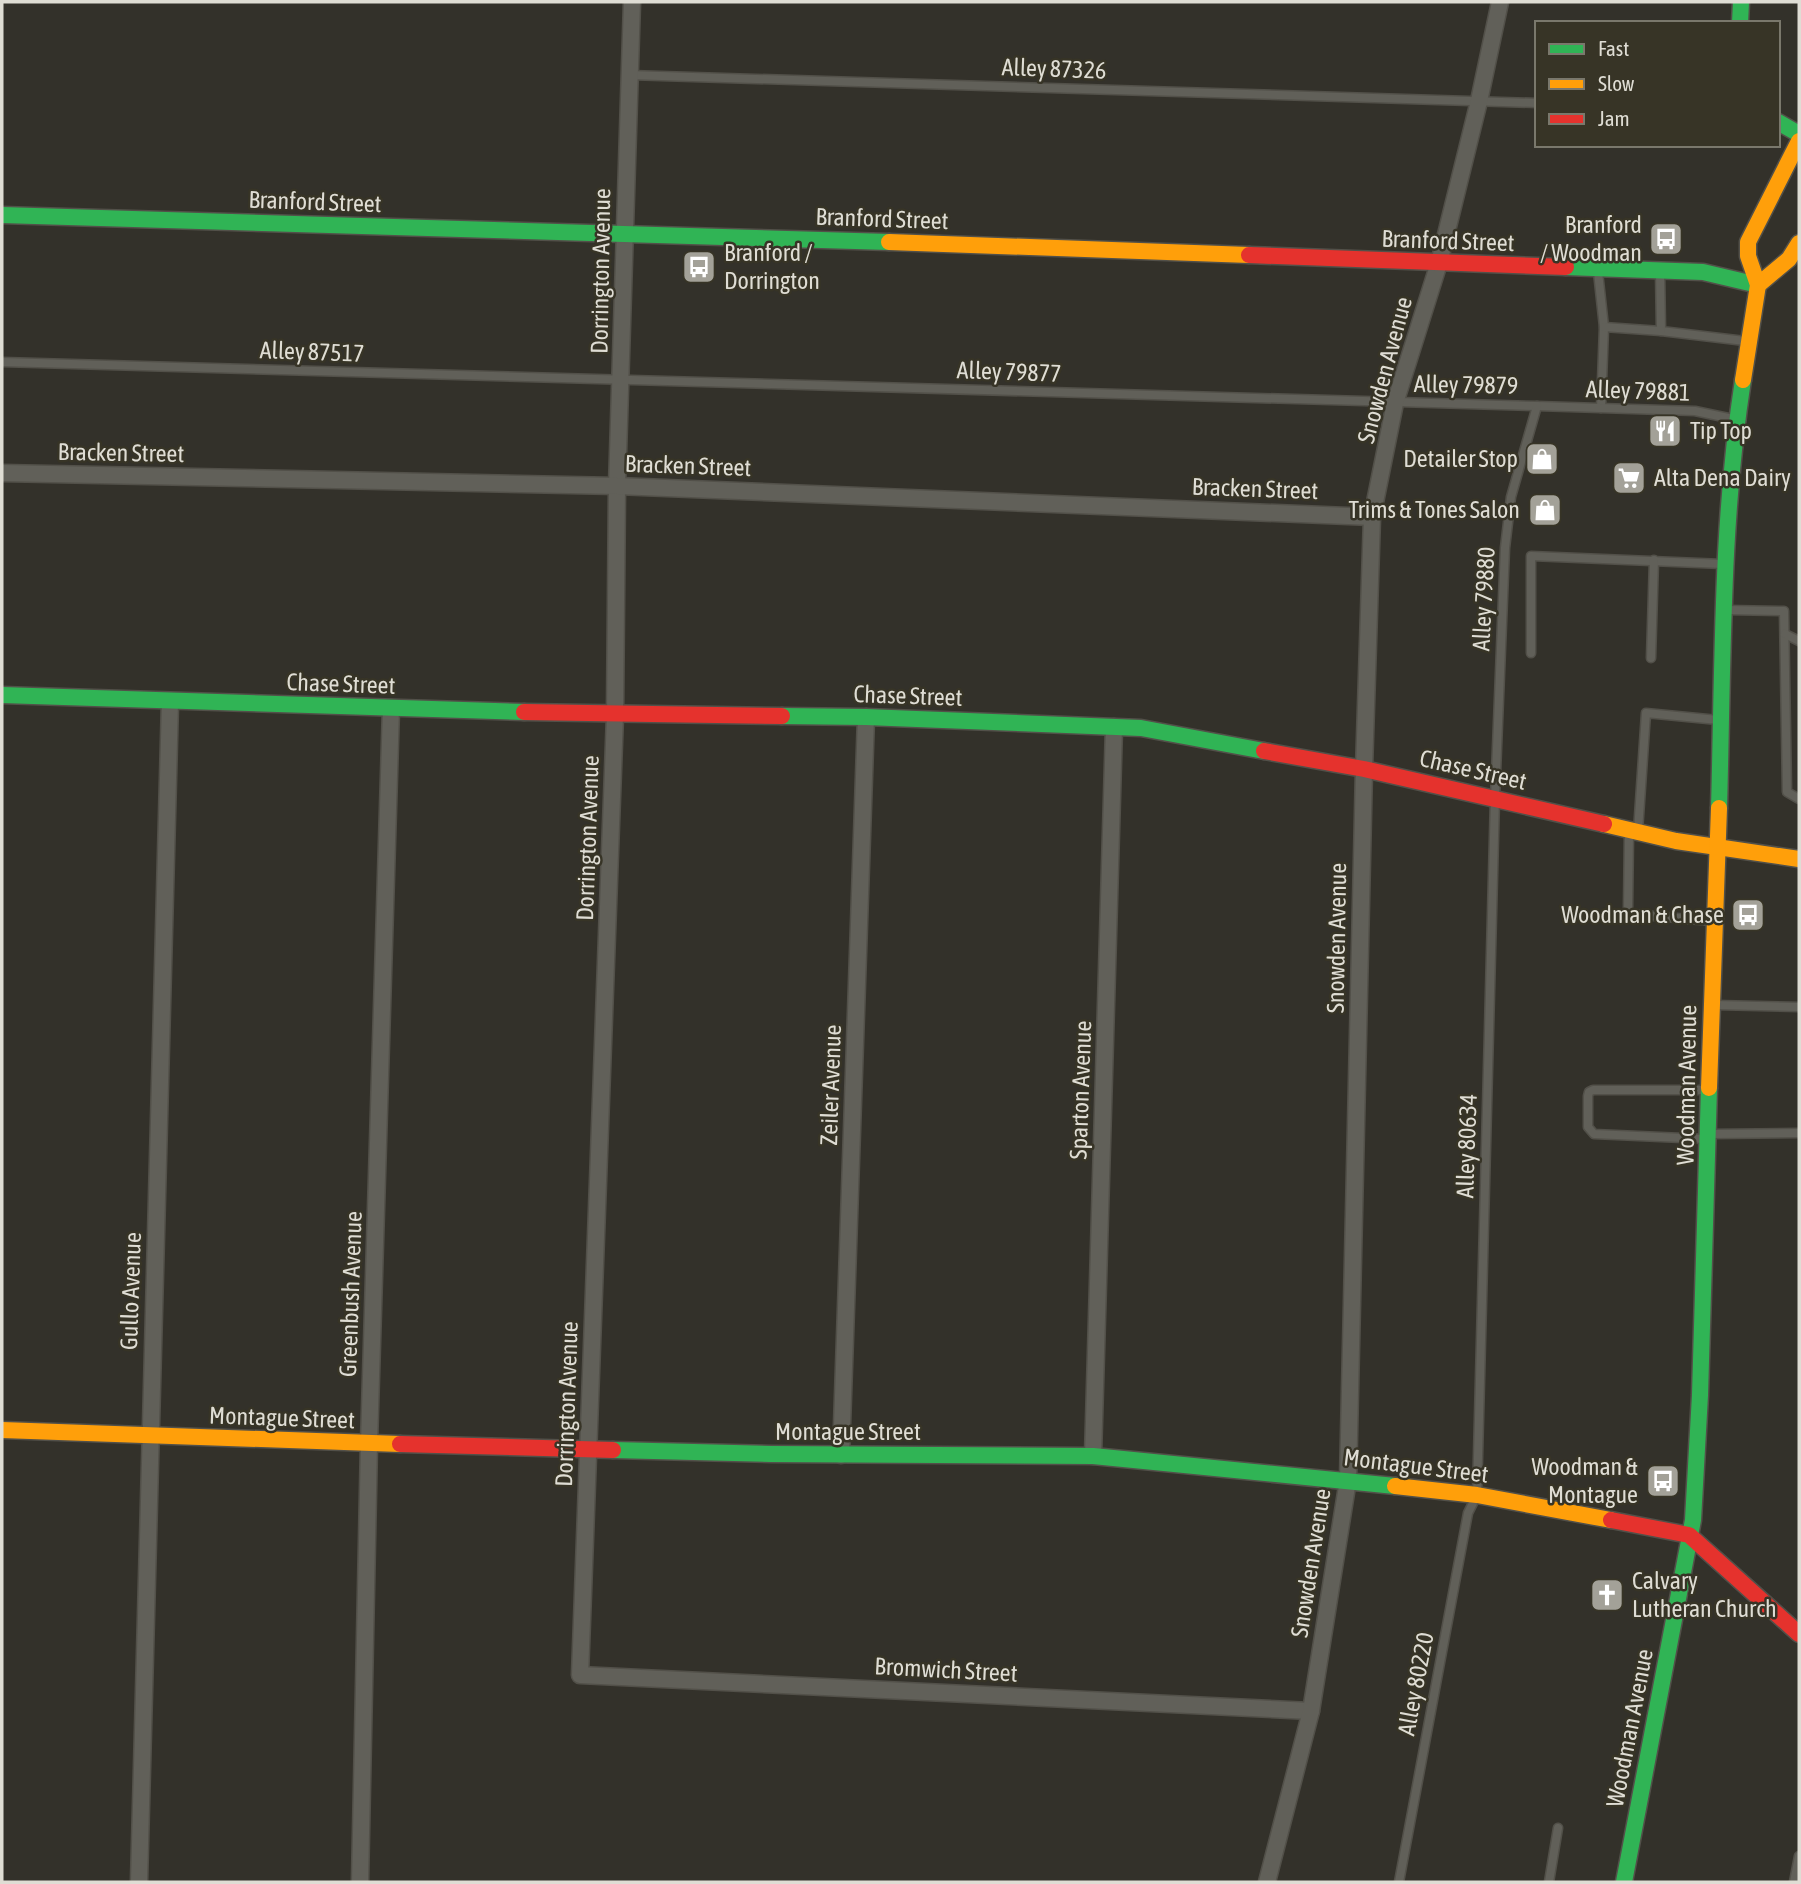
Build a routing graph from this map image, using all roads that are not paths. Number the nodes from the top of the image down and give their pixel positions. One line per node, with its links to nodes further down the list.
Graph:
1 (632, 2): 5 (street, Dorrington Avenue)
2 (1500, 2): 6 (street, Snowden Avenue)
3 (1741, 2): 4 (street)
4 (1741, 21)
5 (629, 75): 6 (lane, Alley 87326); 12 (street, Dorrington Avenue)
6 (1479, 101): 7 (lane, Alley 87326); 14 (street, Snowden Avenue)
7 (1535, 103)
8 (1780, 123): 9 (street)
9 (1799, 134)
10 (1799, 141): 17 (street, Woodman Avenue)
11 (2, 215): 12 (street, Branford Street)
12 (623, 234): 14 (street, Branford Street); 22 (street, Dorrington Avenue)
13 (1799, 243): 17 (street)
14 (1439, 263): 15 (street, Branford Street); 23 (street, Snowden Avenue)
15 (1597, 269): 16 (street, Branford Street); 18 (lane)
16 (1660, 270): 17 (street, Branford Street); 19 (lane)
17 (1758, 285): 20 (street, Woodman Avenue)
18 (1604, 327): 19 (lane); 25 (lane)
19 (1661, 331): 20 (lane)
20 (1748, 342): 26 (street, Woodman Avenue)
21 (2, 362): 22 (lane, Alley 87517)
22 (621, 380): 23 (lane, Alley 79877); 28 (street, Dorrington Avenue)
23 (1395, 403): 24 (lane, Alley 79879); 29 (street, Snowden Avenue)
24 (1537, 406): 25 (lane, Alley 79881); 45 (lane, Alley 79880)
25 (1601, 408): 26 (lane, Alley 79881)
26 (1737, 420): 31 (street, Woodman Avenue)
27 (2, 473): 28 (street, Bracken Street)
28 (617, 486): 29 (street, Bracken Street); 40 (street, Dorrington Avenue)
29 (1373, 517): 44 (street, Snowden Avenue)
30 (1654, 560): 31 (lane); 35 (lane); 36 (lane)
31 (1726, 564): 32 (street, Woodman Avenue)
32 (1724, 610): 33 (lane); 42 (street, Woodman Avenue)
33 (1785, 634): 34 (lane); 46 (lane)
34 (1799, 641)
35 (1531, 653)
36 (1651, 658)
37 (2, 695): 38 (street, Chase Street)
38 (170, 702): 39 (street, Chase Street); 57 (street, Gullo Avenue)
39 (391, 708): 40 (street, Chase Street); 58 (street, Greenbush Avenue)
40 (615, 716): 41 (street, Chase Street); 59 (street, Dorrington Avenue)
41 (866, 717): 43 (street, Chase Street); 60 (street, Zeiler Avenue)
42 (1721, 721): 47 (lane); 48 (street, Woodman Avenue)
43 (1114, 727): 44 (street, Chase Street); 61 (street, Sparton Avenue)
44 (1364, 769): 45 (street, Chase Street); 62 (street, Snowden Avenue)
45 (1495, 798): 47 (street, Chase Street); 63 (lane, Alley 80634)
46 (1799, 799)
47 (1634, 830): 48 (street, Chase Street); 50 (lane)
48 (1718, 848): 49 (street, Chase Street); 50 (street, Woodman Avenue)
49 (1799, 859)
50 (1715, 922): 51 (street, Woodman Avenue)
51 (1712, 1005): 52 (lane); 53 (street, Woodman Avenue)
52 (1799, 1007)
53 (1710, 1090): 55 (street, Woodman Avenue); 55 (lane)
54 (1799, 1133): 55 (lane)
55 (1709, 1137): 64 (street, Woodman Avenue)
56 (2, 1430): 57 (street, Montague Street)
57 (150, 1436): 58 (street, Montague Street); 70 (street, Gullo Avenue)
58 (369, 1443): 59 (street, Montague Street); 71 (street, Greenbush Avenue)
59 (589, 1449): 60 (street, Montague Street); 66 (street, Dorrington Avenue)
60 (841, 1455): 61 (street, Montague Street)
61 (1093, 1456): 62 (street, Montague Street)
62 (1348, 1480): 63 (street, Montague Street); 67 (street, Snowden Avenue)
63 (1477, 1495): 64 (street, Montague Street); 73 (lane, Alley 80220)
64 (1689, 1535): 65 (street); 75 (street, Woodman Avenue)
65 (1799, 1633)
66 (580, 1675): 67 (street, Bromwich Street)
67 (1311, 1711): 72 (street, Snowden Avenue)
68 (1558, 1828): 74 (lane)
69 (1799, 1856): 76 (lane)
70 (139, 1882)
71 (360, 1882)
72 (1268, 1882)
73 (1399, 1882)
74 (1549, 1882)
75 (1624, 1882)
76 (1794, 1882)

